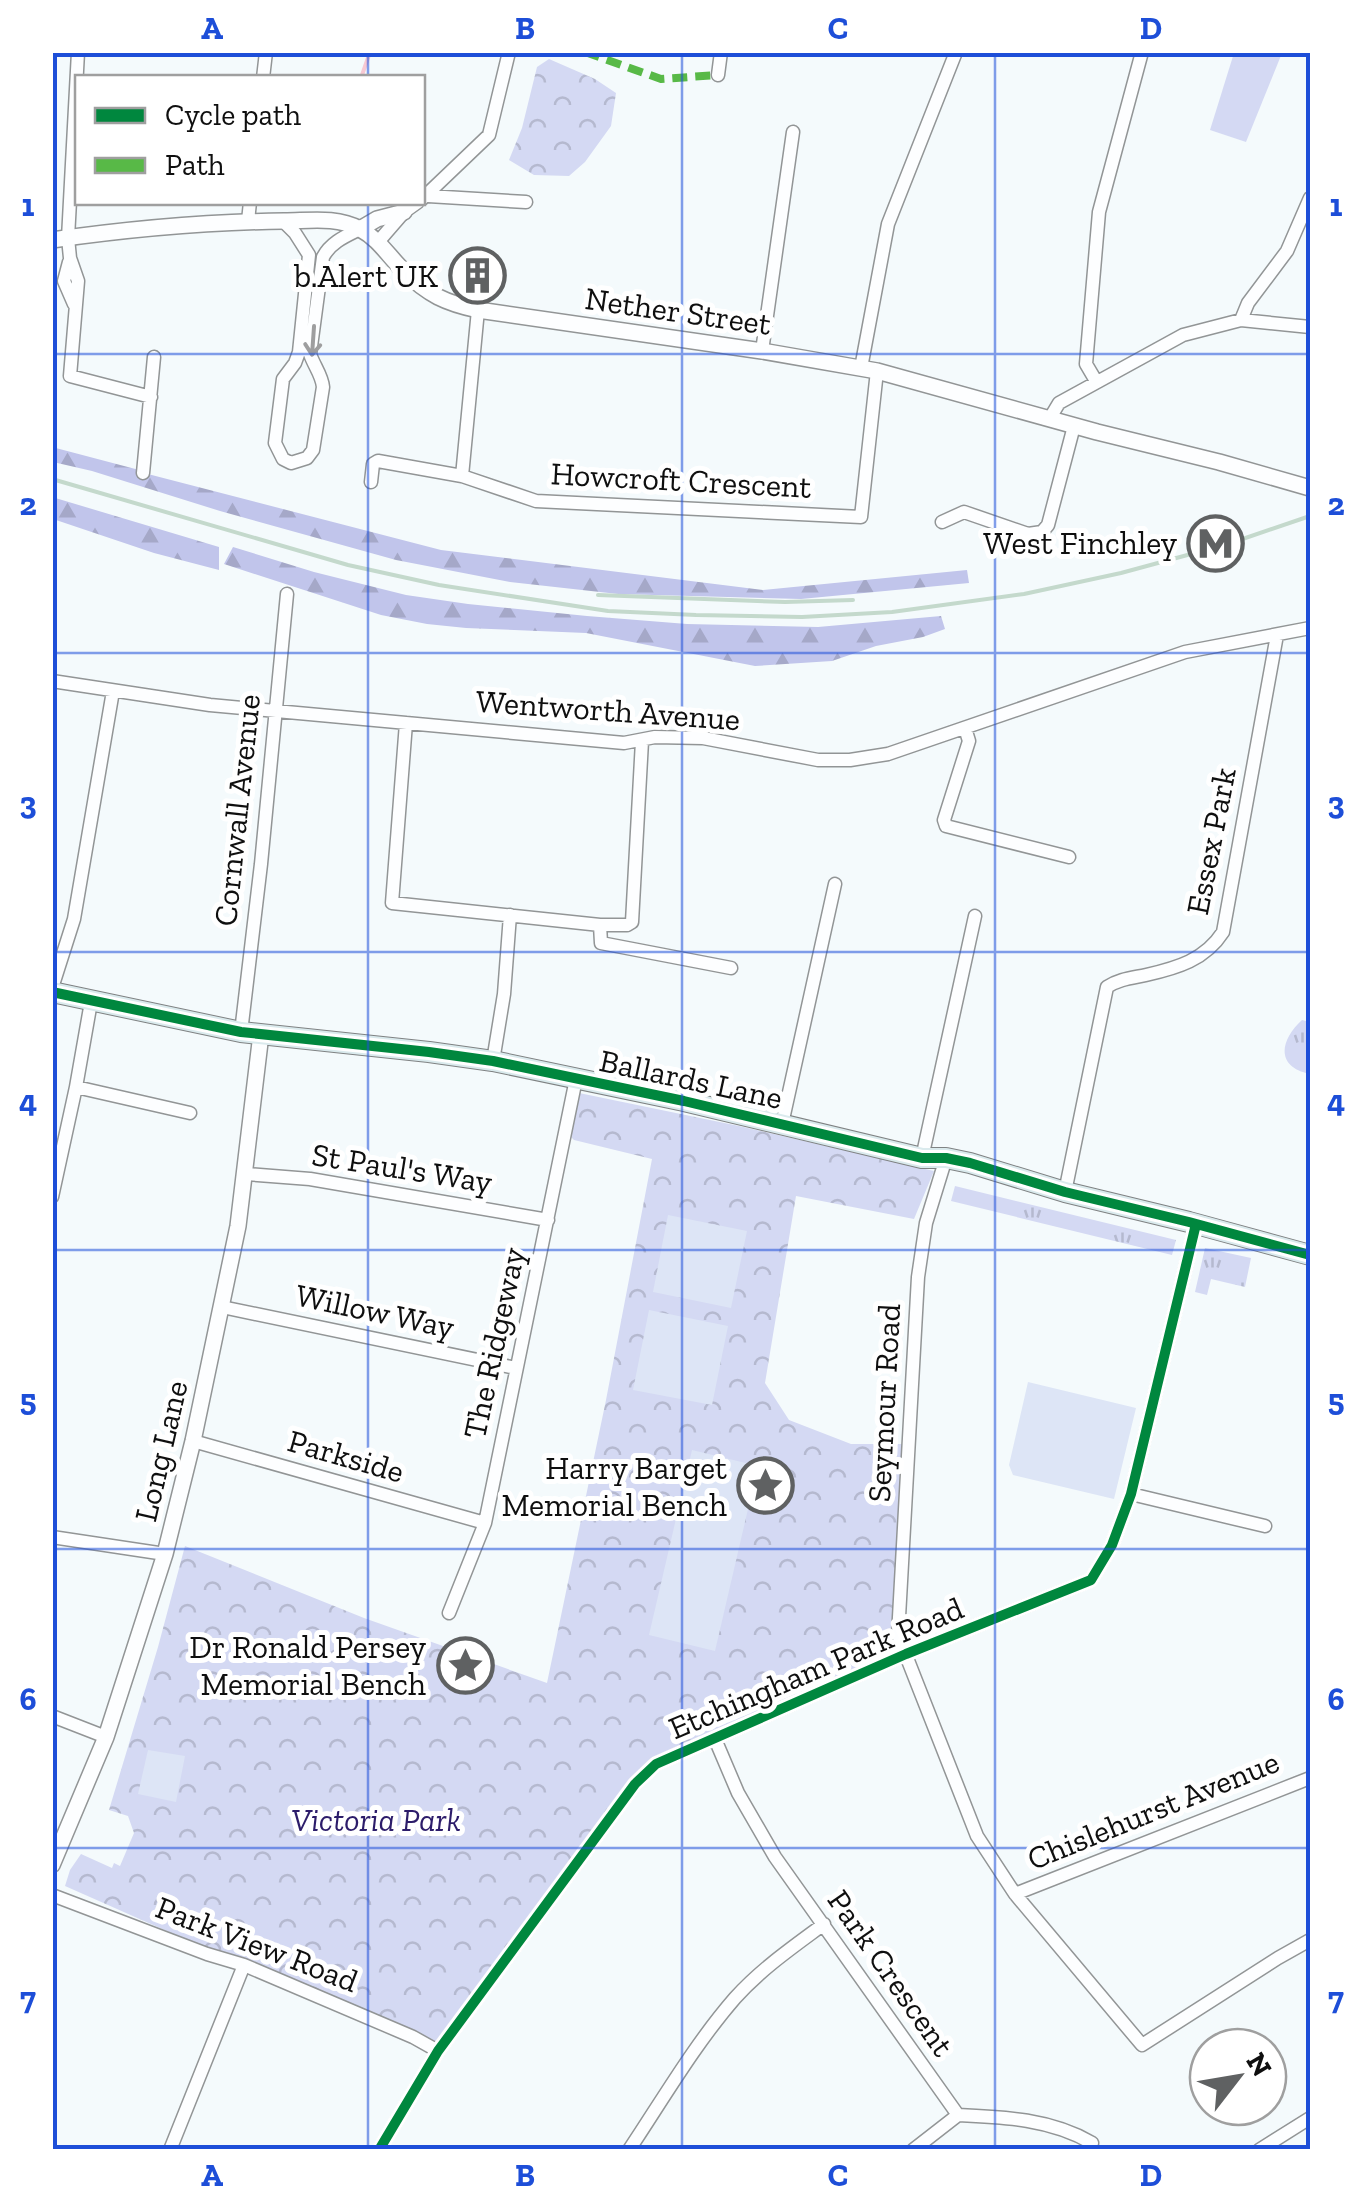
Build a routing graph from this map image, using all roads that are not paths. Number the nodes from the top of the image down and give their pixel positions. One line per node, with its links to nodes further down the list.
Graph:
1 (509, 52): 8 (street)
2 (721, 52): 5 (street)
3 (956, 52): 25 (street)
4 (1142, 52): 28 (street)
5 (718, 75)
6 (75, 83): 18 (street)
7 (793, 132): 23 (street)
8 (425, 195)
9 (1310, 198): 21 (street)
10 (425, 202): 11 (street)
11 (526, 202)
12 (250, 205): 15 (street)
13 (411, 205): 17 (street)
14 (415, 205): 19 (street)
15 (248, 221): 16 (street, Nether Street); 18 (street, Nether Street)
16 (283, 221): 17 (street, Nether Street); 17 (street, one-way to 16)
17 (360, 229): 19 (street, Nether Street)
18 (60, 239): 27 (street)
19 (378, 242): 20 (street, Nether Street)
20 (478, 310): 23 (street, Nether Street); 33 (street)
21 (1241, 320): 22 (street); 28 (street)
22 (1310, 327)
23 (762, 351): 25 (street, Nether Street)
24 (154, 356): 29 (street)
25 (869, 369): 30 (street, Nether Street); 33 (street, Howcroft Crescent)
26 (52, 374): 27 (street)
27 (70, 376): 29 (street)
28 (1096, 382): 30 (street)
29 (151, 397): 32 (street)
30 (1050, 418): 31 (street, Nether Street)
31 (1074, 426): 35 (street, Nether Street); 36 (street)
32 (143, 473)
33 (462, 476): 34 (street)
34 (371, 482)
35 (1310, 488)
36 (942, 522)
37 (287, 594): 42 (street, Cornwall Avenue)
38 (1310, 628): 39 (street)
39 (1277, 636): 44 (street, Wentworth Avenue); 63 (street, Essex Park)
40 (52, 680): 41 (street, Wentworth Avenue)
41 (112, 691): 42 (street, Wentworth Avenue); 52 (street)
42 (275, 711): 43 (street, Wentworth Avenue); 54 (street, Cornwall Avenue)
43 (406, 724): 45 (street, Wentworth Avenue); 48 (street)
44 (966, 728): 45 (street, Wentworth Avenue); 46 (street)
45 (642, 741): 50 (street)
46 (1069, 857)
47 (835, 884): 59 (street)
48 (510, 915): 50 (street); 55 (street)
49 (976, 916): 60 (street)
50 (600, 925): 51 (street)
51 (731, 968)
52 (52, 990): 53 (main road, Ballards Lane)
53 (91, 1002): 54 (main road, Ballards Lane); 57 (street)
54 (251, 1033): 55 (main road, Ballards Lane); 62 (street, Long Lane)
55 (493, 1062): 56 (main road, Ballards Lane)
56 (576, 1080): 59 (main road, Ballards Lane); 65 (street, The Ridgeway)
57 (76, 1087): 58 (street); 64 (street)
58 (190, 1113)
59 (782, 1124): 60 (main road, Ballards Lane)
60 (922, 1158): 61 (main road, Ballards Lane)
61 (946, 1158): 63 (main road, Ballards Lane); 77 (street, Seymour Road)
62 (246, 1174): 65 (street, St Paul's Way); 68 (street, Long Lane)
63 (1065, 1192): 66 (main road, Ballards Lane)
64 (52, 1197)
65 (548, 1220): 69 (street, The Ridgeway)
66 (1196, 1224): 67 (main road, Ballards Lane); 71 (street, Etchingham Park Road)
67 (1310, 1255)
68 (222, 1307): 69 (street, Willow Way); 70 (street, Long Lane)
69 (516, 1368): 72 (street, The Ridgeway)
70 (193, 1441): 72 (street, Parkside); 75 (street, Long Lane)
71 (1131, 1494): 73 (street); 77 (street, Etchingham Park Road)
72 (485, 1523): 76 (street, The Ridgeway)
73 (1265, 1526)
74 (52, 1537): 75 (street)
75 (165, 1554): 79 (street, Long Lane)
76 (450, 1613)
77 (906, 1654): 80 (street, Etchingham Park Road); 83 (street, Seymour Road)
78 (52, 1716): 79 (street)
79 (106, 1736): 82 (street, Long Lane)
80 (715, 1740): 85 (street, Park Crescent); 88 (street, Etchingham Park Road)
81 (1310, 1778): 83 (street, Chislehurst Avenue)
82 (52, 1865)
83 (1015, 1894): 86 (street, Seymour Road)
84 (52, 1895): 87 (street, Park View Road)
85 (824, 1924): 89 (street, Park Crescent); 94 (street)
86 (1310, 1940)
87 (244, 1965): 88 (street, Park View Road); 92 (street)
88 (438, 2051): 93 (street, Etchingham Park Road)
89 (958, 2116): 91 (street); 95 (street)
90 (1310, 2118): 96 (street)
91 (1092, 2142)
92 (170, 2150)
93 (379, 2150)
94 (629, 2150)
95 (913, 2150)
96 (1259, 2150)

